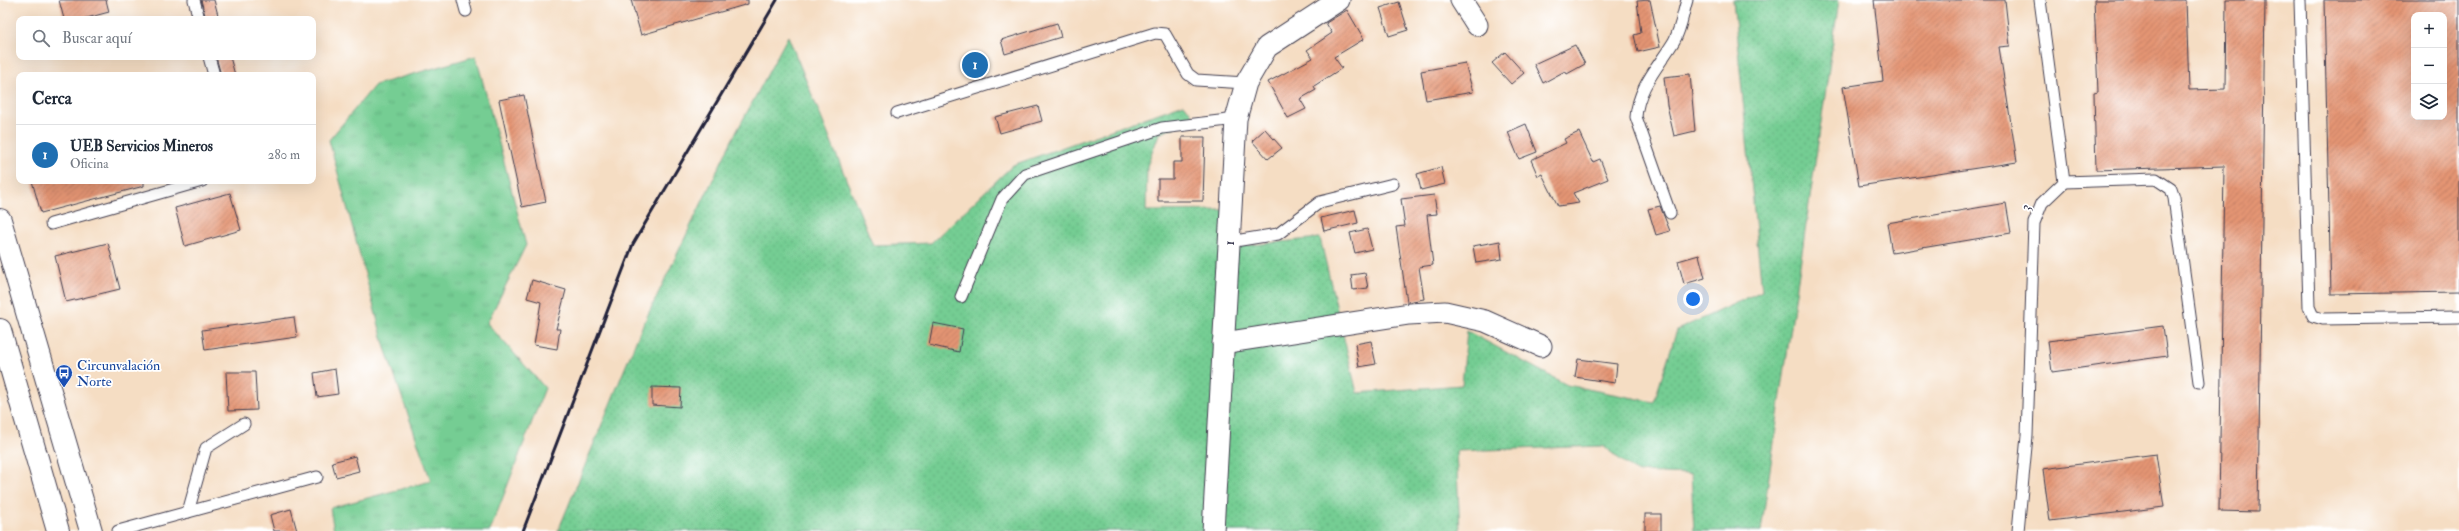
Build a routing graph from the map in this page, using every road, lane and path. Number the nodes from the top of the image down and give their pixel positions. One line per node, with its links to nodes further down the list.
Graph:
1 (194, 0): 7 (lane)
2 (1339, 0): 11 (street, 1)
3 (1461, 0): 8 (street)
4 (1687, 0): 17 (lane)
5 (2040, 0): 14 (lane)
6 (2300, 0): 22 (lane)
7 (198, 16)
8 (1476, 25)
9 (210, 60): 10 (lane)
10 (213, 72)
11 (1246, 83): 12 (lane); 13 (street, 1)
12 (897, 113)
13 (1236, 119): 20 (street, 1); 21 (lane)
14 (2064, 182): 27 (lane); 35 (lane, 3)
15 (191, 184): 19 (lane)
16 (1393, 184): 20 (lane)
17 (1670, 213)
18 (0, 220): 32 (highway)
19 (51, 224)
20 (1229, 242): 24 (street, 1)
21 (961, 298)
22 (2459, 317)
23 (0, 330): 26 (highway)
24 (1223, 343): 25 (street); 34 (street, 1)
25 (1541, 346)
26 (7, 379): 31 (highway)
27 (2199, 382)
28 (244, 424): 30 (lane)
29 (317, 476): 30 (lane)
30 (188, 512): 33 (lane)
31 (58, 531)
32 (91, 531)
33 (118, 531)
34 (1213, 531)
35 (2018, 531)

